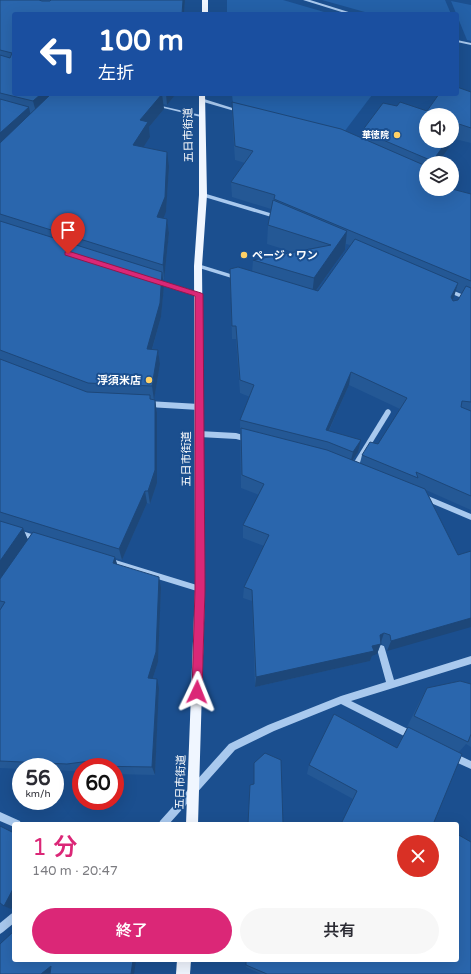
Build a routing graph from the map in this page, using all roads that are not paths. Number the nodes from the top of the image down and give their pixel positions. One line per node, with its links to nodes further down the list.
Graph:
1 (206, 0): 3 (main road)
2 (305, 0): 4 (street)
3 (205, 12)
4 (347, 12)
5 (459, 41): 6 (street)
6 (471, 44)
7 (202, 97): 9 (street); 10 (main road, 五日市街道)
8 (150, 104): 10 (street)
9 (246, 113)
10 (201, 116): 11 (main road, 五日市街道)
11 (202, 195): 12 (street); 13 (main road, 五日市街道)
12 (286, 221)
13 (198, 266): 15 (street); 17 (main road, 五日市街道)
14 (146, 278): 17 (street)
15 (242, 279)
16 (438, 286): 18 (street)
17 (199, 294): 20 (main road, 五日市街道)
18 (471, 300)
19 (142, 404): 20 (street)
20 (200, 408): 22 (main road, 五日市街道)
21 (388, 412): 24 (street)
22 (199, 434): 23 (street); 30 (main road, 五日市街道)
23 (258, 442)
24 (360, 472)
25 (412, 492): 26 (street)
26 (471, 516)
27 (0, 527): 28 (street)
28 (36, 541)
29 (102, 559): 30 (street)
30 (200, 589): 38 (main road, 五日市街道)
31 (381, 649): 33 (street)
32 (471, 660): 33 (street)
33 (391, 685): 34 (street)
34 (341, 700): 35 (street); 38 (street)
35 (423, 742)
36 (444, 752): 37 (street)
37 (471, 765)
38 (194, 790): 41 (street); 42 (main road, 五日市街道)
39 (0, 816): 40 (street)
40 (13, 822)
41 (164, 822)
42 (192, 822)
43 (12, 919): 44 (street)
44 (0, 929)
45 (184, 962): 46 (main road)
46 (183, 974)

